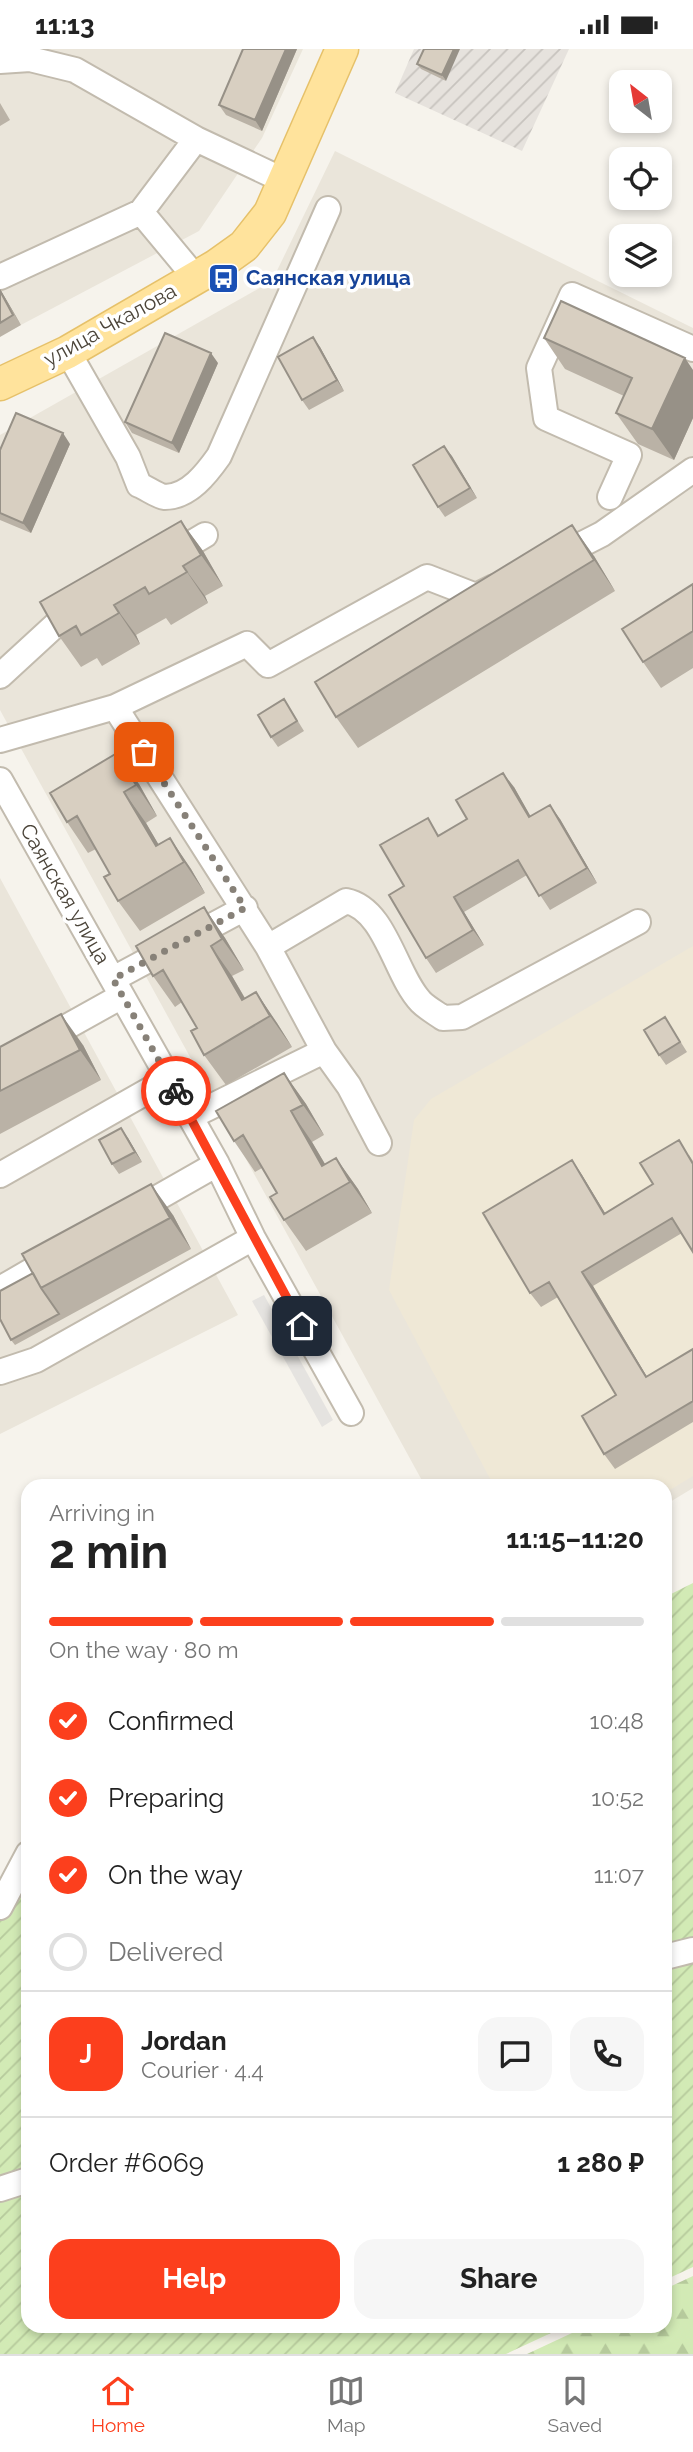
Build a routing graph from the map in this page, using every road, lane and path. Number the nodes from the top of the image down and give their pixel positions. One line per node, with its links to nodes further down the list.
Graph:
1 (342, 49): 4 (main road, улица Чкалова)
2 (0, 61): 3 (street)
3 (196, 139): 4 (street); 6 (street)
4 (285, 181): 8 (main road, улица Чкалова)
5 (328, 209): 10 (street)
6 (141, 212): 7 (street); 8 (street)
7 (0, 277)
8 (195, 278): 10 (main road, улица Чкалова)
9 (693, 349): 13 (street)
10 (68, 352): 11 (main road, улица Чкалова)
11 (0, 384)
12 (693, 470): 15 (street)
13 (610, 497)
14 (205, 535): 16 (street)
15 (534, 568)
16 (145, 570)
17 (511, 579): 20 (street)
18 (98, 598): 19 (street)
19 (0, 676)
20 (115, 708): 21 (street); 23 (street)
21 (0, 740)
22 (0, 780): 26 (street, Саянская улица)
23 (245, 908): 25 (street); 26 (street)
24 (638, 922): 25 (street)
25 (268, 947): 27 (street)
26 (118, 988): 28 (street); 29 (street, Саянская улица)
27 (324, 1051): 30 (street); 31 (street)
28 (0, 1064)
29 (169, 1079): 30 (street, Саянская улица); 33 (street)
30 (190, 1117): 32 (street, Саянская улица)
31 (379, 1143)
32 (216, 1164): 34 (street); 35 (street, Саянская улица)
33 (0, 1175)
34 (108, 1226)
35 (253, 1238): 38 (street); 39 (street, Саянская улица)
36 (84, 1240): 37 (street)
37 (0, 1289)
38 (0, 1372)
39 (351, 1413)
40 (21, 1867): 41 (street)
41 (0, 1907)
42 (693, 1950): 43 (street)
43 (672, 1955)
44 (21, 2182): 45 (street)
45 (0, 2189)

